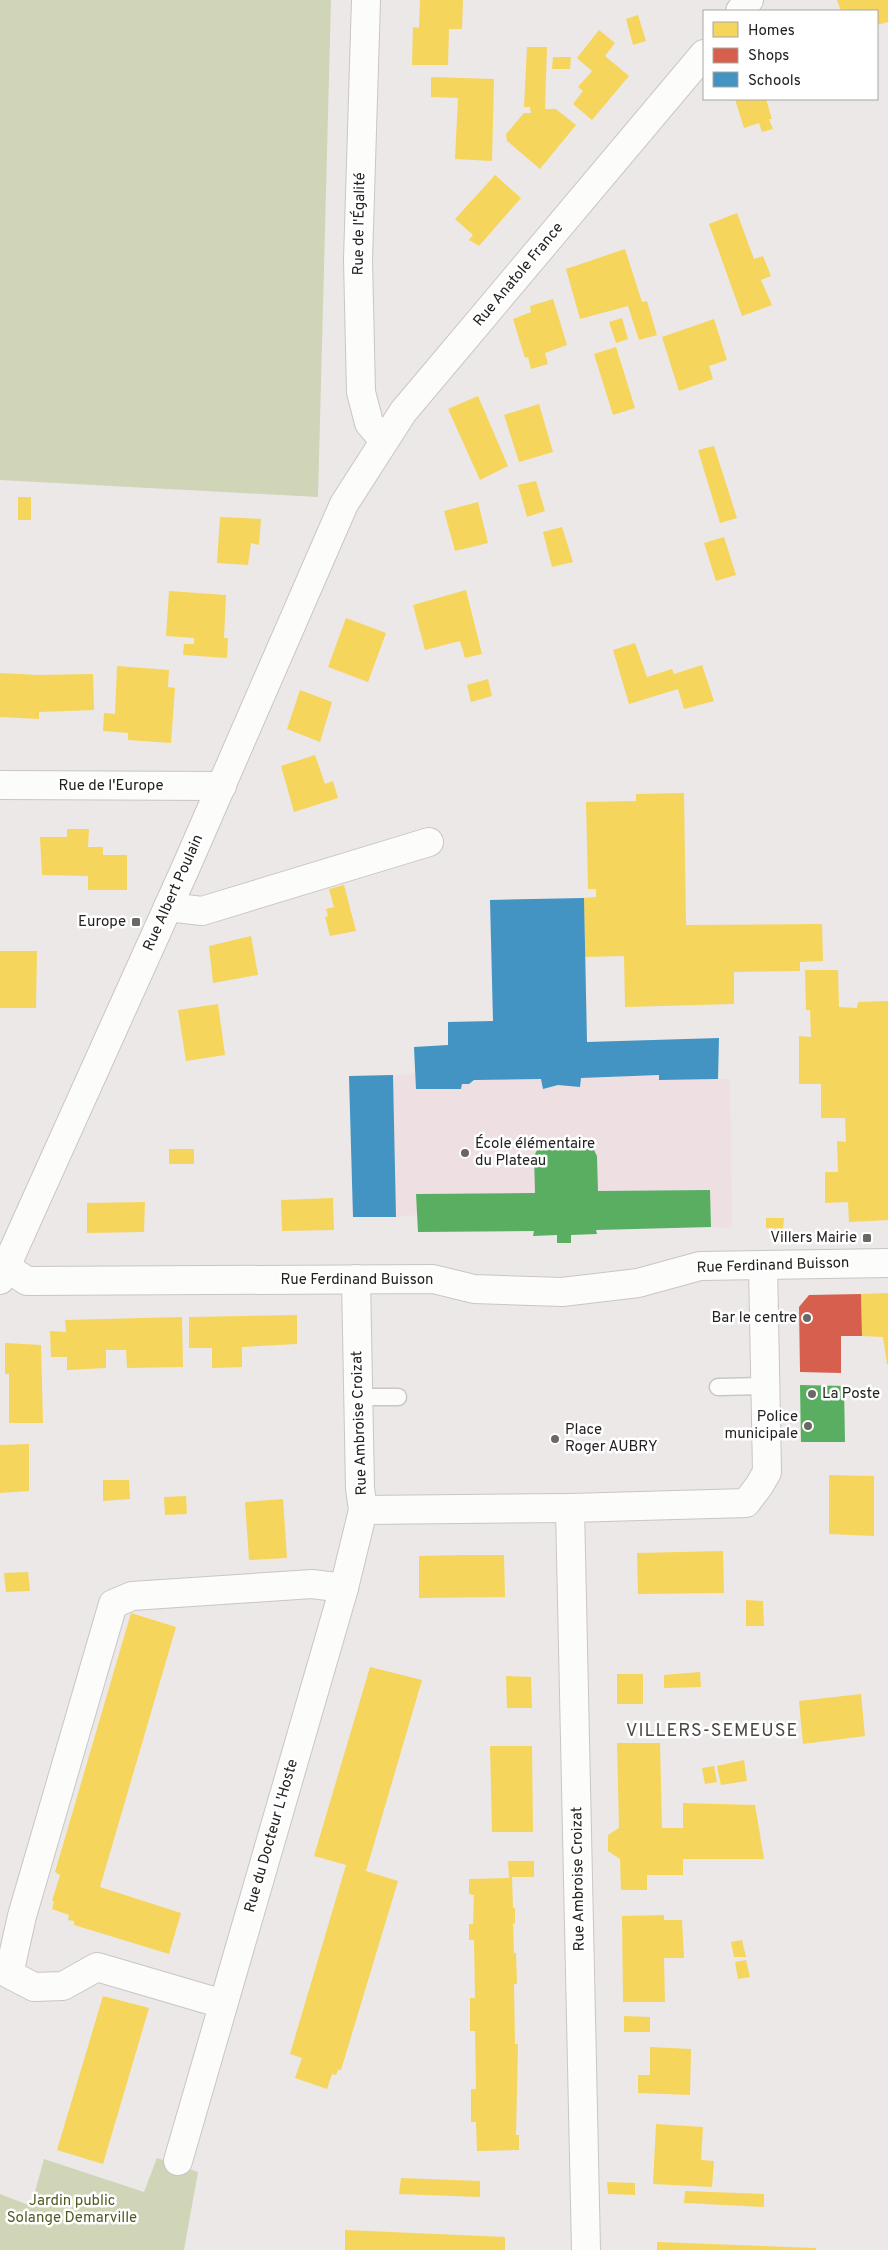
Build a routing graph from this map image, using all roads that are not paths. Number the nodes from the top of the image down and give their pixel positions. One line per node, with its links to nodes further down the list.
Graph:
1 (366, 0): 5 (street, Rue de l'Égalité)
2 (749, 0): 3 (street)
3 (741, 10)
4 (703, 55): 5 (street, Rue Anatole France)
5 (384, 441): 6 (street, Rue Anatole France)
6 (344, 504): 8 (street, Rue Albert Poulain)
7 (0, 785): 8 (street, Rue de l'Europe)
8 (222, 786): 10 (street, Rue Albert Poulain)
9 (429, 842): 10 (street)
10 (168, 907): 13 (street, Rue Albert Poulain)
11 (888, 1264): 12 (street, Rue Ferdinand Buisson)
12 (763, 1265): 14 (street, Rue Ferdinand Buisson); 15 (street, Rue Ambroise Croizat)
13 (3, 1273): 14 (street, Rue Ferdinand Buisson)
14 (356, 1279): 17 (street, Rue Ambroise Croizat)
15 (765, 1386): 16 (lane); 19 (street, Rue Ambroise Croizat)
16 (718, 1387)
17 (358, 1397): 18 (lane); 20 (street, Rue Ambroise Croizat)
18 (398, 1397)
19 (570, 1508): 20 (street, Rue Ambroise Croizat); 24 (street, Rue Ambroise Croizat)
20 (363, 1510): 21 (street, Rue du Docteur L'Hoste)
21 (344, 1588): 22 (street, Rue du Docteur L'Hoste); 22 (street)
22 (223, 2004): 23 (street, Rue du Docteur L'Hoste)
23 (178, 2161)
24 (586, 2250)

